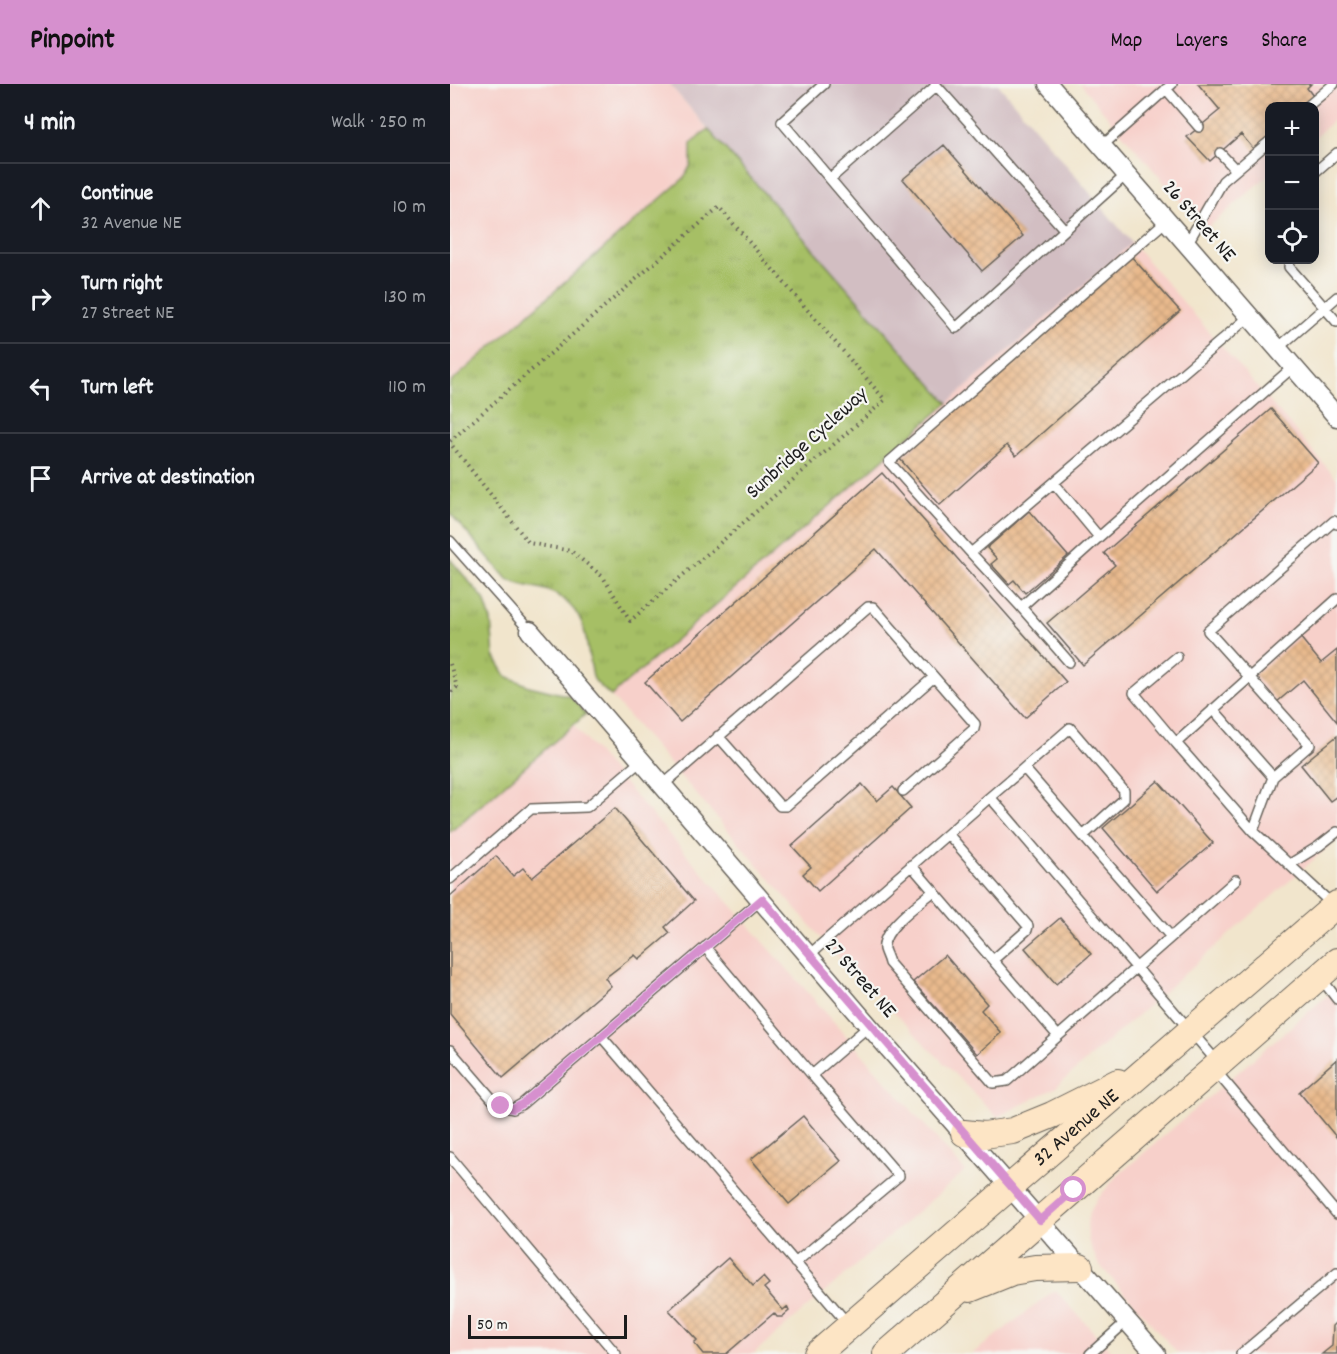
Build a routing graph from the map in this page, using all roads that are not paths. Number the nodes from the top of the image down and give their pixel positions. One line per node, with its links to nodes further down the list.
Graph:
1 (825, 84): 15 (lane)
2 (1048, 84): 9 (street, 26 Street NE)
3 (1334, 84): 6 (lane)
4 (935, 85): 15 (lane); 17 (lane)
5 (1169, 87): 7 (lane); 9 (lane)
6 (1313, 102)
7 (1199, 128)
8 (1265, 145): 13 (lane)
9 (1102, 146): 14 (street, 26 Street NE)
10 (1220, 153): 13 (lane)
11 (1337, 153): 12 (lane)
12 (1319, 169)
13 (1236, 170): 18 (lane)
14 (1127, 174): 16 (street, 26 Street NE); 17 (lane)
15 (830, 178): 17 (lane)
16 (1166, 220): 18 (street, 26 Street NE); 31 (lane)
17 (1064, 229)
18 (1187, 244): 22 (street, 26 Street NE)
19 (1289, 264): 21 (lane)
20 (1337, 297): 21 (lane)
21 (1324, 308): 23 (lane); 24 (lane)
22 (1250, 316): 24 (street, 26 Street NE); 27 (lane)
23 (1337, 322)
24 (1278, 348): 25 (street, 26 Street NE)
25 (1293, 367): 26 (street, 26 Street NE); 29 (lane)
26 (1337, 417)
27 (1054, 483): 29 (lane); 31 (lane)
28 (1337, 524): 38 (lane)
29 (1099, 537): 33 (lane)
30 (450, 541): 34 (lane)
31 (971, 553): 33 (lane)
32 (1337, 599): 38 (lane)
33 (1021, 608): 36 (lane)
34 (530, 631): 42 (street, 27 Street NE)
35 (1177, 657): 41 (lane)
36 (1069, 663)
37 (934, 677): 40 (lane); 40 (lane); 46 (lane)
38 (1250, 677): 39 (lane); 44 (lane)
39 (1213, 710): 41 (lane); 44 (lane)
40 (718, 736): 45 (lane)
41 (1176, 742): 48 (lane)
42 (642, 760): 45 (street, 27 Street NE); 54 (lane)
43 (1024, 768): 47 (lane); 51 (lane); 51 (lane)
44 (1273, 777): 48 (lane)
45 (663, 785): 57 (street, 27 Street NE)
46 (903, 791)
47 (990, 797): 50 (lane); 63 (lane)
48 (1253, 831): 52 (lane)
49 (1337, 832): 52 (lane)
50 (948, 834): 53 (lane); 62 (lane)
51 (1083, 836): 59 (lane)
52 (1290, 864): 58 (lane)
53 (911, 866): 56 (lane); 61 (lane)
54 (450, 879)
55 (1236, 880): 59 (lane)
56 (934, 891): 62 (lane); 69 (lane)
57 (762, 899): 60 (lane); 61 (street, 27 Street NE)
58 (1336, 905): 67 (main road, 32 Avenue NE)
59 (1171, 938): 63 (lane)
60 (705, 947): 68 (lane); 73 (lane)
61 (809, 955): 66 (street, 27 Street NE)
62 (993, 960): 69 (lane)
63 (1136, 968): 67 (lane); 69 (lane)
64 (1328, 968): 65 (lane); 72 (main road, 32 Avenue NE)
65 (1337, 999)
66 (869, 1026): 73 (lane); 74 (street, 27 Street NE)
67 (1191, 1031): 71 (main road, 32 Avenue NE); 72 (lane)
68 (601, 1036): 70 (lane); 79 (lane)
69 (1058, 1036)
70 (450, 1050)
71 (1153, 1064): 74 (main road); 76 (main road, 32 Avenue NE)
72 (1219, 1064): 77 (lane); 78 (main road, 32 Avenue NE)
73 (812, 1075): 79 (lane)
74 (964, 1133): 76 (street, 27 Street NE)
75 (450, 1157): 85 (lane)
76 (1011, 1188): 78 (street, 27 Street NE); 84 (main road, 32 Avenue NE)
77 (1337, 1214)
78 (1040, 1220): 80 (street, 27 Street NE); 82 (main road, 32 Avenue NE)
79 (795, 1263): 84 (lane)
80 (1080, 1267): 82 (main road); 83 (street, 27 Street NE)
81 (1337, 1273): 90 (lane)
82 (953, 1296): 87 (main road, 32 Avenue NE)
83 (1127, 1321): 88 (lane); 89 (street, 27 Street NE)
84 (850, 1326): 86 (main road, 32 Avenue NE)
85 (616, 1354)
86 (817, 1354)
87 (886, 1354)
88 (1090, 1354)
89 (1156, 1354)
90 (1241, 1354)

